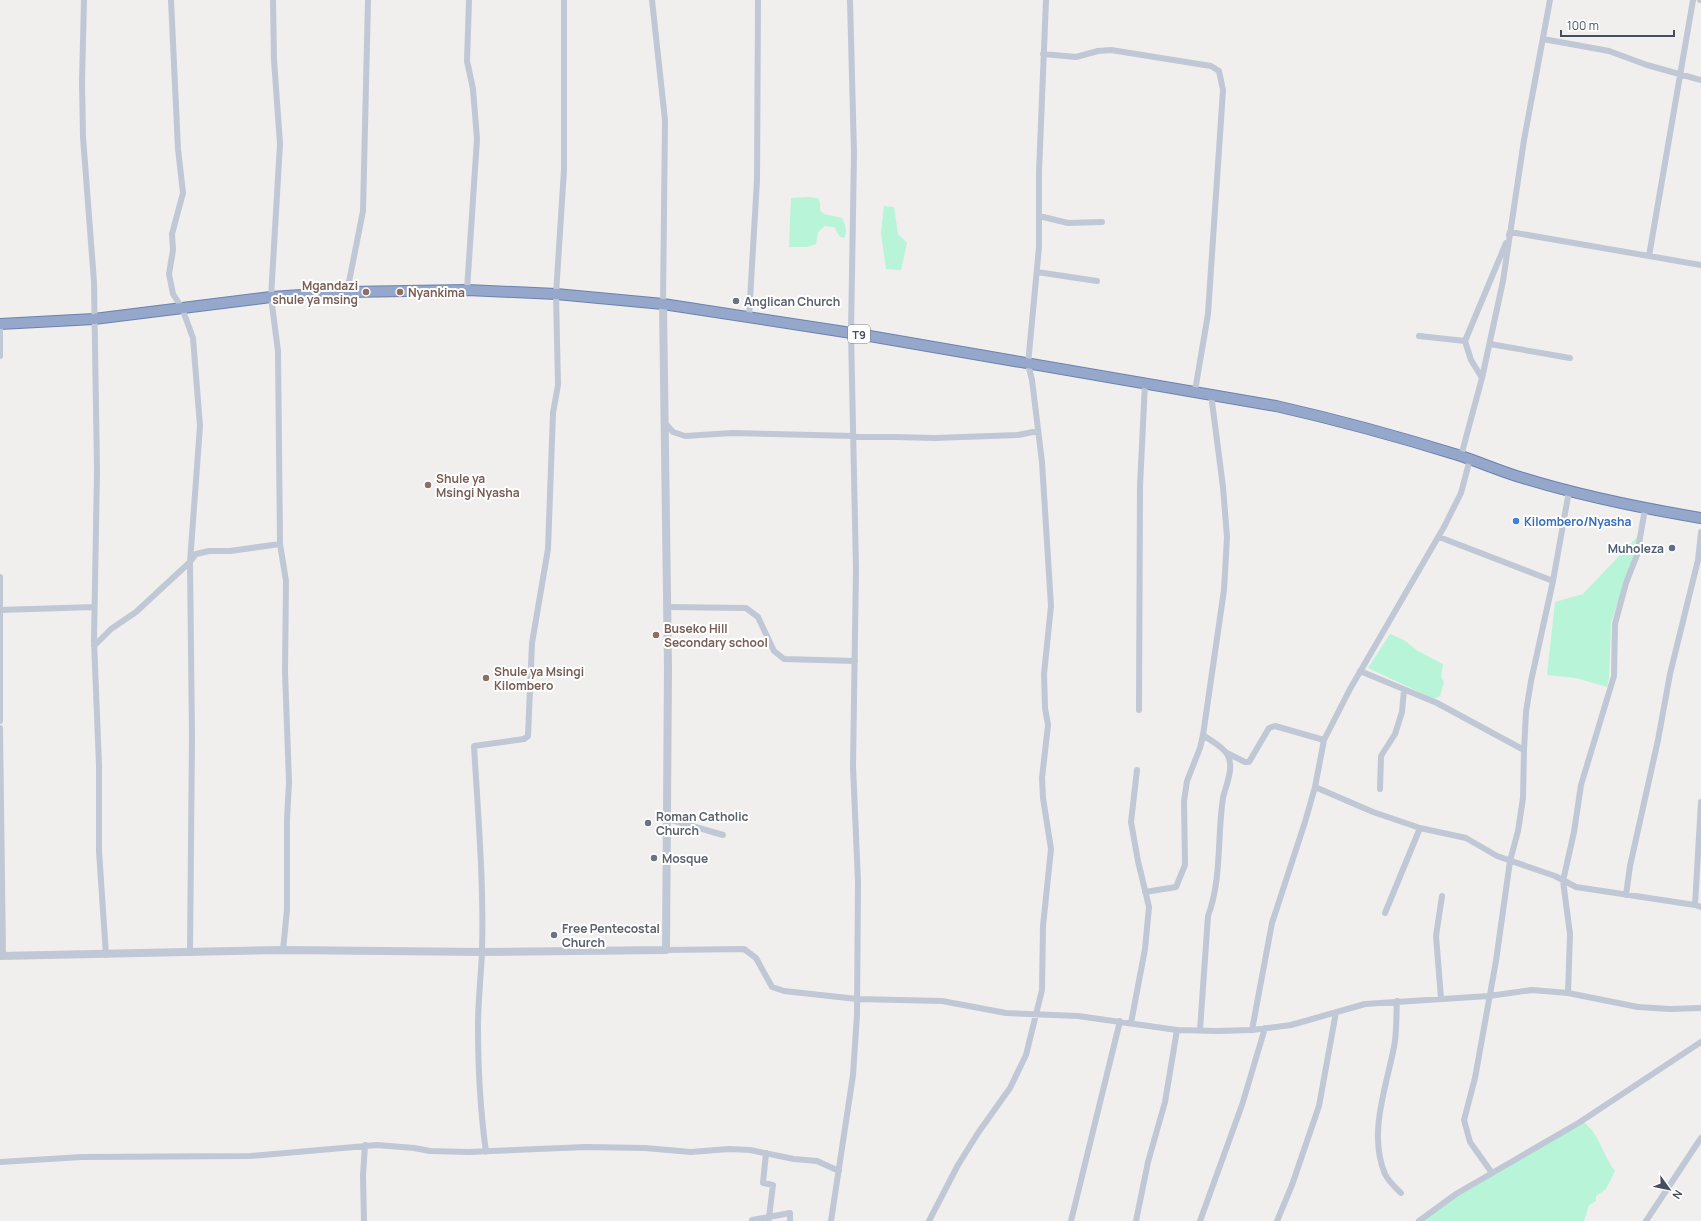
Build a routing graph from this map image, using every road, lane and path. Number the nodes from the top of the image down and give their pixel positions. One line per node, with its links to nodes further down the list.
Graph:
1 (84, 0): 31 (street)
2 (171, 0): 29 (street)
3 (273, 0): 27 (street)
4 (368, 0): 25 (street)
5 (469, 0): 24 (street)
6 (564, 0): 26 (street)
7 (652, 0): 28 (street)
8 (758, 0): 30 (street)
9 (850, 0): 33 (street)
10 (1046, 0): 14 (street)
11 (1550, 0): 13 (street)
12 (1693, 0): 15 (street)
13 (1543, 39): 15 (street); 19 (street)
14 (1043, 54): 17 (street); 42 (street)
15 (1679, 75): 16 (street); 20 (street)
16 (1701, 80)
17 (1039, 216): 18 (street); 22 (street)
18 (1102, 222)
19 (1510, 232): 20 (street); 35 (street); 36 (street)
20 (1649, 256): 21 (street)
21 (1701, 265)
22 (1037, 272): 23 (street); 39 (street)
23 (1097, 281)
24 (467, 290): 25 (highway, T9); 26 (highway, T9)
25 (347, 292): 27 (highway, T9)
26 (556, 294): 28 (highway, T9); 87 (street)
27 (271, 297): 29 (highway, T9); 53 (street)
28 (662, 304): 30 (highway, T9); 44 (street)
29 (182, 308): 31 (highway, T9); 54 (street)
30 (749, 317): 33 (highway, T9)
31 (94, 319): 32 (highway, T9); 57 (street)
32 (0, 324): 37 (street)
33 (851, 333): 39 (highway, T9); 46 (street)
34 (1419, 336): 35 (street)
35 (1465, 341): 40 (street)
36 (1490, 344): 38 (street); 40 (street)
37 (0, 356)
38 (1570, 358)
39 (1028, 364): 41 (highway, T9); 45 (street)
40 (1482, 378): 47 (street)
41 (1145, 383): 42 (highway, T9); 64 (street)
42 (1195, 391): 43 (highway, T9)
43 (1211, 394): 47 (highway, T9); 67 (street)
44 (664, 422): 46 (street); 58 (street)
45 (1038, 431): 46 (street); 98 (street)
46 (853, 436): 61 (street)
47 (1466, 458): 48 (highway, T9); 52 (street)
48 (1569, 491): 49 (highway, T9); 56 (street)
49 (1645, 509): 50 (highway, T9); 79 (street)
50 (1701, 518)
51 (1701, 532): 81 (street)
52 (1439, 537): 56 (street); 62 (street)
53 (280, 544): 54 (street); 85 (street)
54 (190, 562): 60 (street); 88 (street)
55 (0, 577): 59 (street)
56 (1553, 581): 69 (street)
57 (94, 607): 59 (street); 60 (street)
58 (667, 607): 61 (street); 75 (street)
59 (0, 610): 65 (street)
60 (94, 646): 89 (street)
61 (855, 661): 93 (street)
62 (1360, 672): 63 (street); 68 (street)
63 (1404, 690): 69 (street); 73 (street)
64 (1139, 710)
65 (0, 721)
66 (0, 728): 90 (street)
67 (1203, 735): 70 (street); 80 (street)
68 (1324, 740): 70 (street); 72 (street)
69 (1524, 750): 78 (street)
70 (1227, 753): 103 (street)
71 (1137, 770): 80 (street)
72 (1315, 787): 76 (street); 104 (street)
73 (1380, 789)
74 (1701, 802): 83 (street)
75 (668, 819): 77 (street); 86 (street)
76 (1420, 828): 78 (street); 84 (street)
77 (723, 835)
78 (1510, 861): 79 (street); 92 (street)
79 (1563, 880): 81 (street); 91 (street)
80 (1145, 892): 100 (street)
81 (1626, 895): 83 (street)
82 (1442, 896): 94 (street)
83 (1698, 906)
84 (1385, 913)
85 (283, 950): 87 (street); 88 (street)
86 (666, 950): 87 (street); 93 (street)
87 (482, 952): 108 (street)
88 (190, 953): 89 (street)
89 (106, 955): 90 (street)
90 (2, 956)
91 (1568, 993): 92 (street); 96 (street)
92 (1489, 996): 94 (street); 112 (street)
93 (857, 998): 98 (street); 111 (street)
94 (1441, 998): 95 (street)
95 (1397, 1001): 97 (street); 113 (street)
96 (1701, 1008)
97 (1336, 1012): 101 (street); 123 (street)
98 (1036, 1015): 99 (street); 119 (street)
99 (1120, 1021): 100 (street); 120 (street)
100 (1131, 1023): 102 (street)
101 (1265, 1028): 104 (street); 122 (street)
102 (1177, 1030): 103 (street); 121 (street)
103 (1200, 1030): 104 (street)
104 (1252, 1030)
105 (1701, 1042): 112 (street)
106 (1701, 1138): 125 (street)
107 (365, 1145): 108 (street); 110 (street); 115 (street)
108 (486, 1152): 109 (street)
109 (766, 1153): 111 (street); 114 (street)
110 (0, 1162)
111 (839, 1171): 118 (street)
112 (1492, 1173): 124 (street)
113 (1402, 1193)
114 (769, 1219): 116 (street); 117 (street)
115 (364, 1221)
116 (752, 1221)
117 (790, 1221)
118 (831, 1221)
119 (929, 1221)
120 (1071, 1221)
121 (1136, 1221)
122 (1200, 1221)
123 (1277, 1221)
124 (1419, 1221)
125 (1646, 1221)

